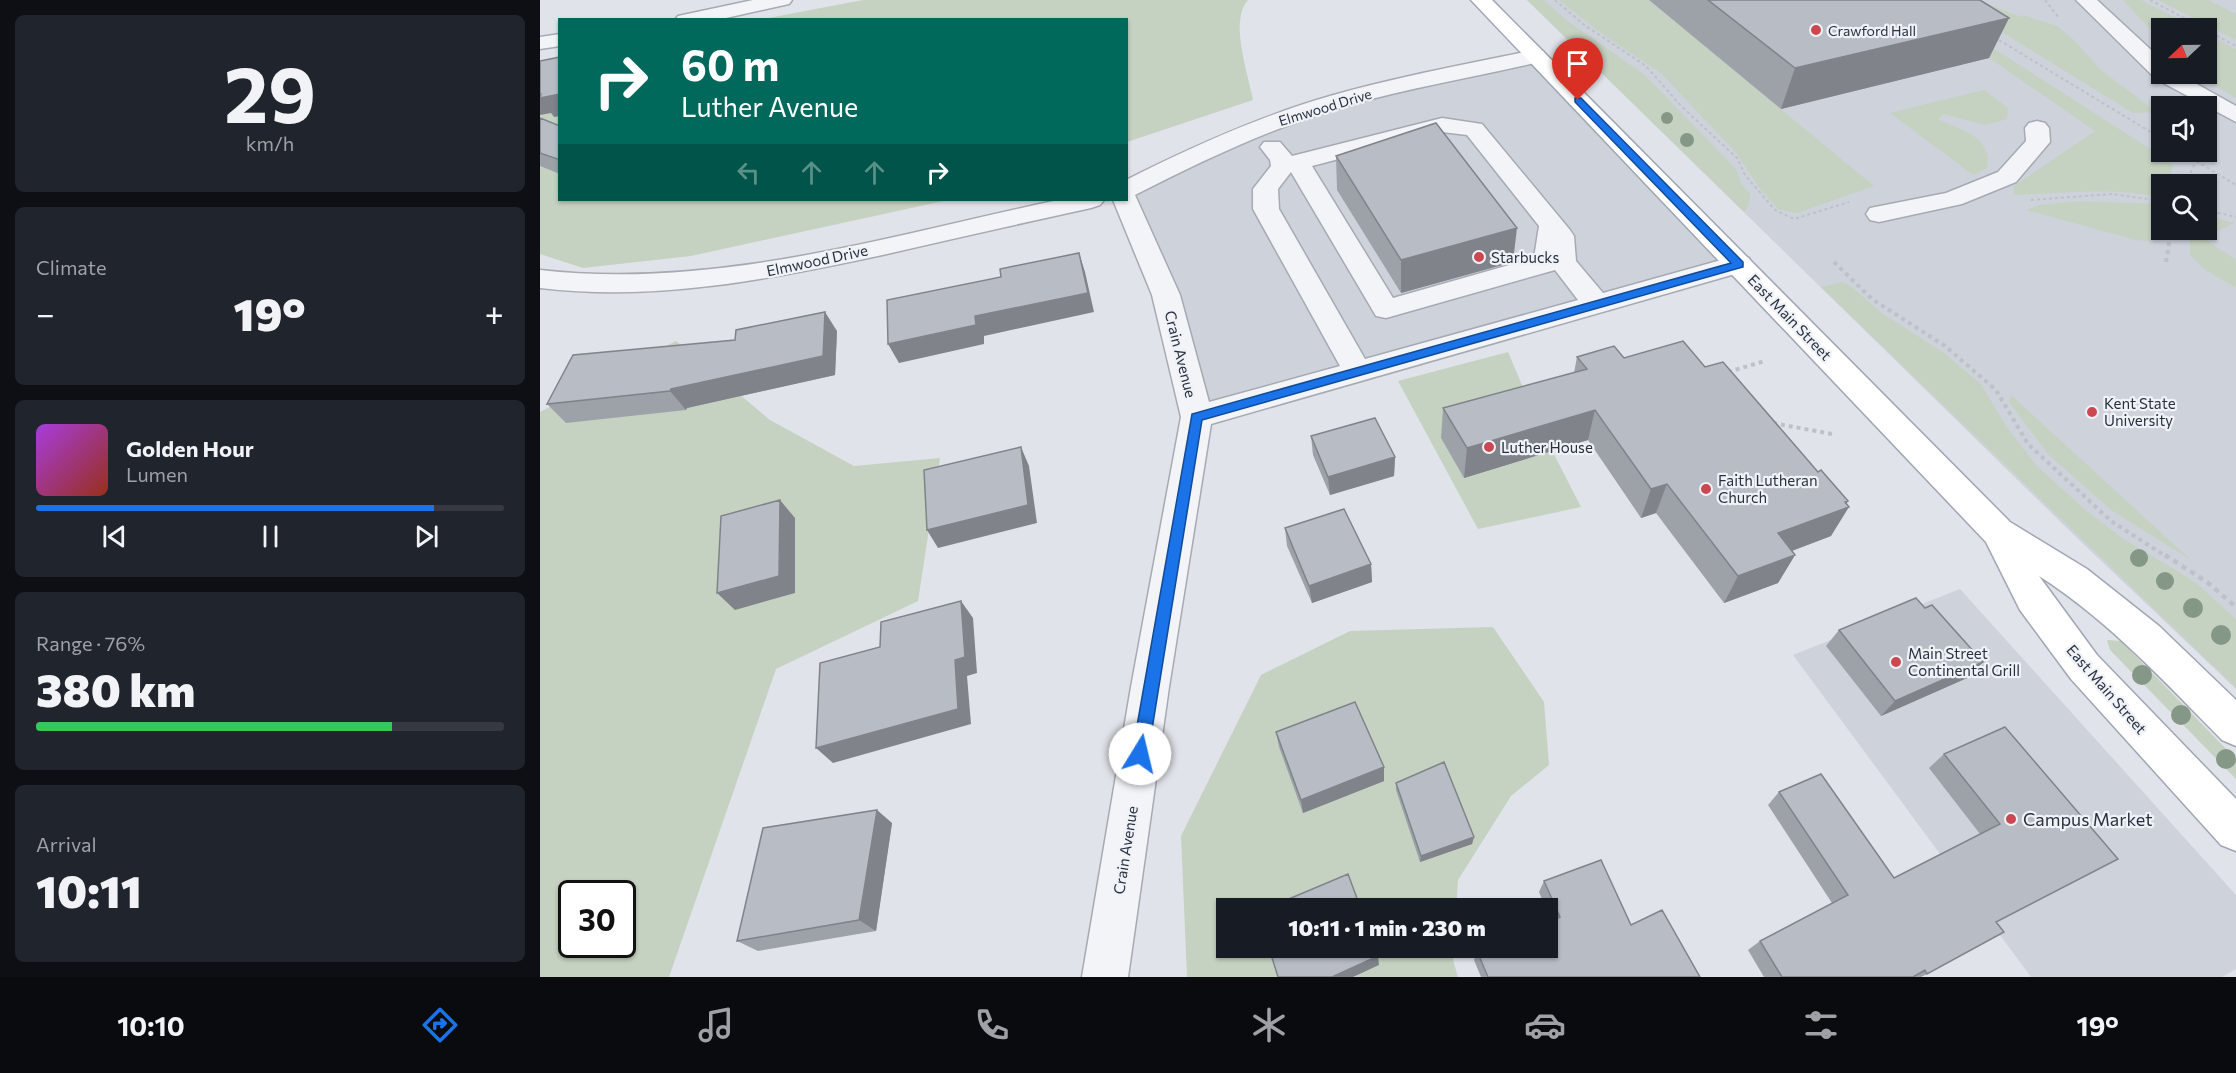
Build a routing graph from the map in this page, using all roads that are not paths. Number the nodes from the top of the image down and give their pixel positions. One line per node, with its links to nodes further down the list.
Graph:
1 (782, 0): 4 (street)
2 (1480, 0): 7 (main road, East Main Street)
3 (2086, 0): 8 (street)
4 (695, 18)
5 (558, 40): 6 (street)
6 (540, 43)
7 (1535, 57): 12 (street, Elmwood Drive); 19 (main road, East Main Street)
8 (2151, 62)
9 (2182, 84): 10 (street)
10 (2236, 116)
11 (2037, 128): 17 (street)
12 (1258, 129): 13 (street); 14 (street, Elmwood Drive)
13 (1290, 164): 18 (street); 18 (street); 22 (street)
14 (1128, 189)
15 (1086, 201): 20 (street, Elmwood Drive)
16 (1126, 201): 23 (street, Crain Avenue)
17 (1879, 214)
18 (1552, 225): 21 (street)
19 (1739, 264): 21 (street); 24 (main road, East Main Street)
20 (540, 279)
21 (1597, 305): 22 (street)
22 (1358, 372): 23 (street)
23 (1197, 417): 27 (street, Crain Avenue)
24 (1998, 532): 25 (main road, East Main Street); 26 (main road, East Main Street)
25 (2236, 727)
26 (2236, 830)
27 (1105, 977)

